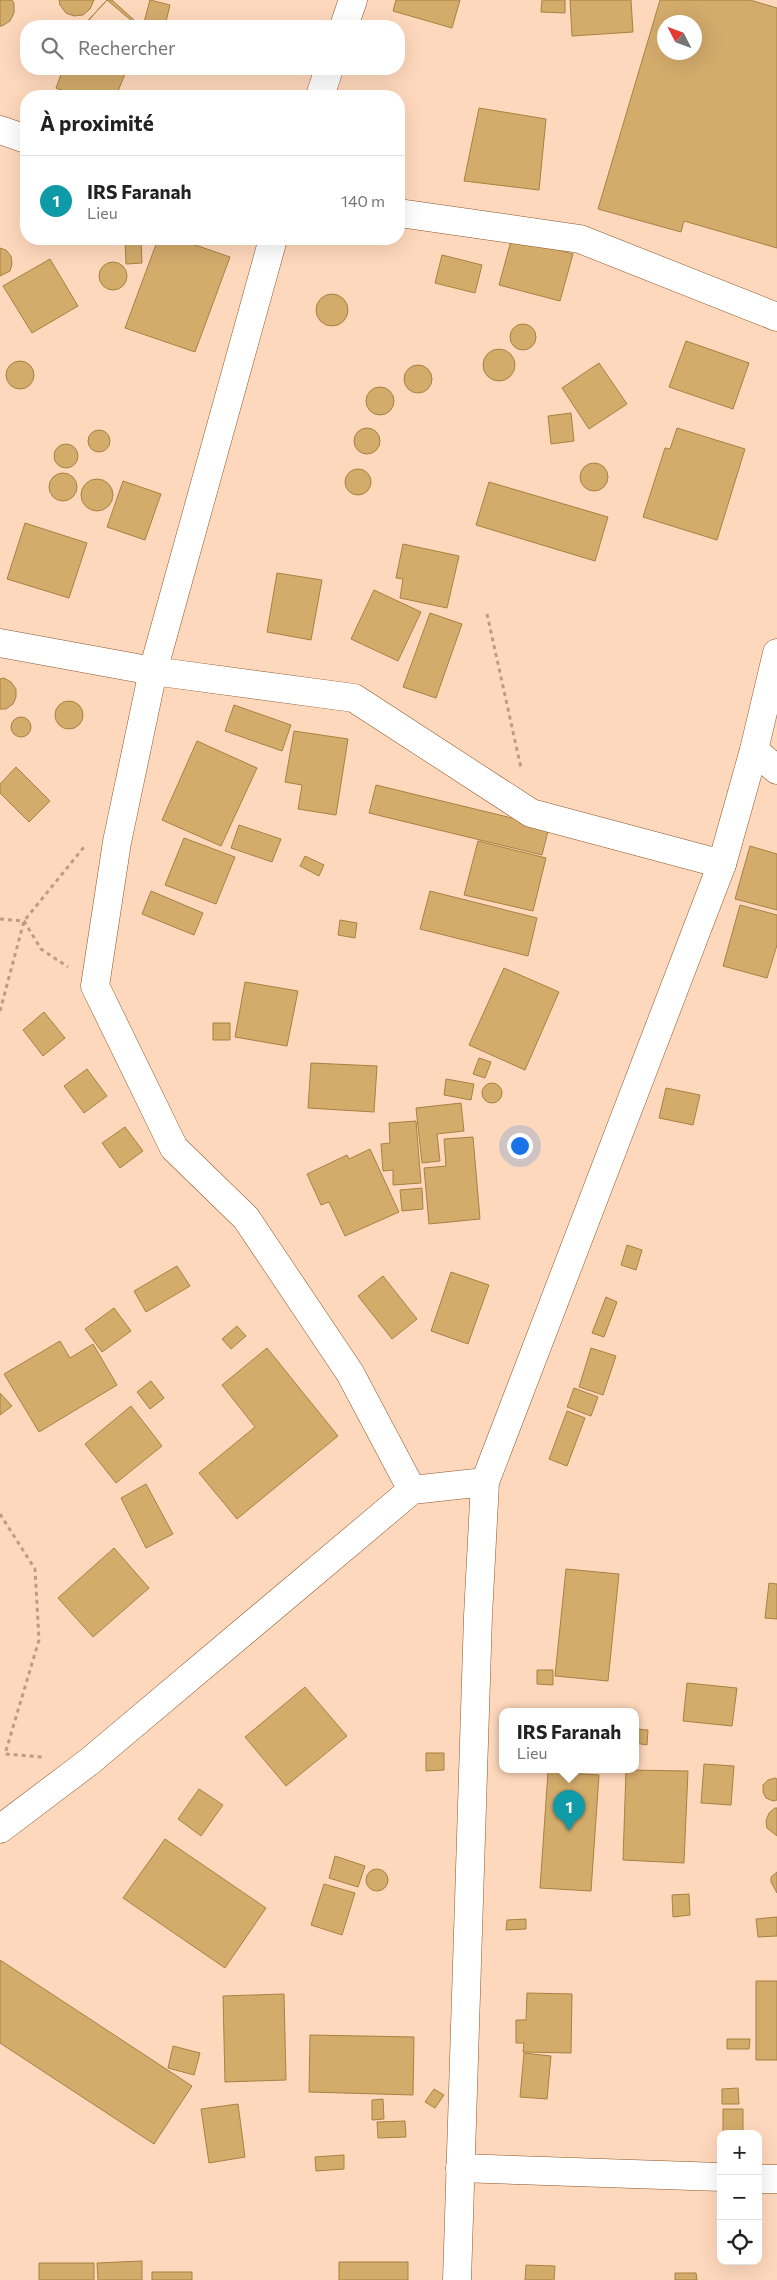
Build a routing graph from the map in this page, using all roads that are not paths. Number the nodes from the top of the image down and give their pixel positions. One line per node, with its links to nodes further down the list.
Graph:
1 (354, 0): 2 (street)
2 (346, 20)
3 (327, 75): 4 (street)
4 (322, 90)
5 (0, 130): 6 (street)
6 (20, 137)
7 (405, 214): 9 (street)
8 (271, 245): 12 (street)
9 (777, 317)
10 (0, 644): 12 (street)
11 (777, 653): 13 (street)
12 (153, 671): 15 (street); 17 (street)
13 (754, 750): 14 (street); 15 (street)
14 (777, 770)
15 (722, 864): 16 (street)
16 (485, 1482): 17 (street); 19 (street)
17 (412, 1490): 18 (street)
18 (0, 1830)
19 (460, 2168): 20 (street); 23 (street)
20 (717, 2177)
21 (762, 2179): 22 (street)
22 (777, 2179)
23 (457, 2280)

